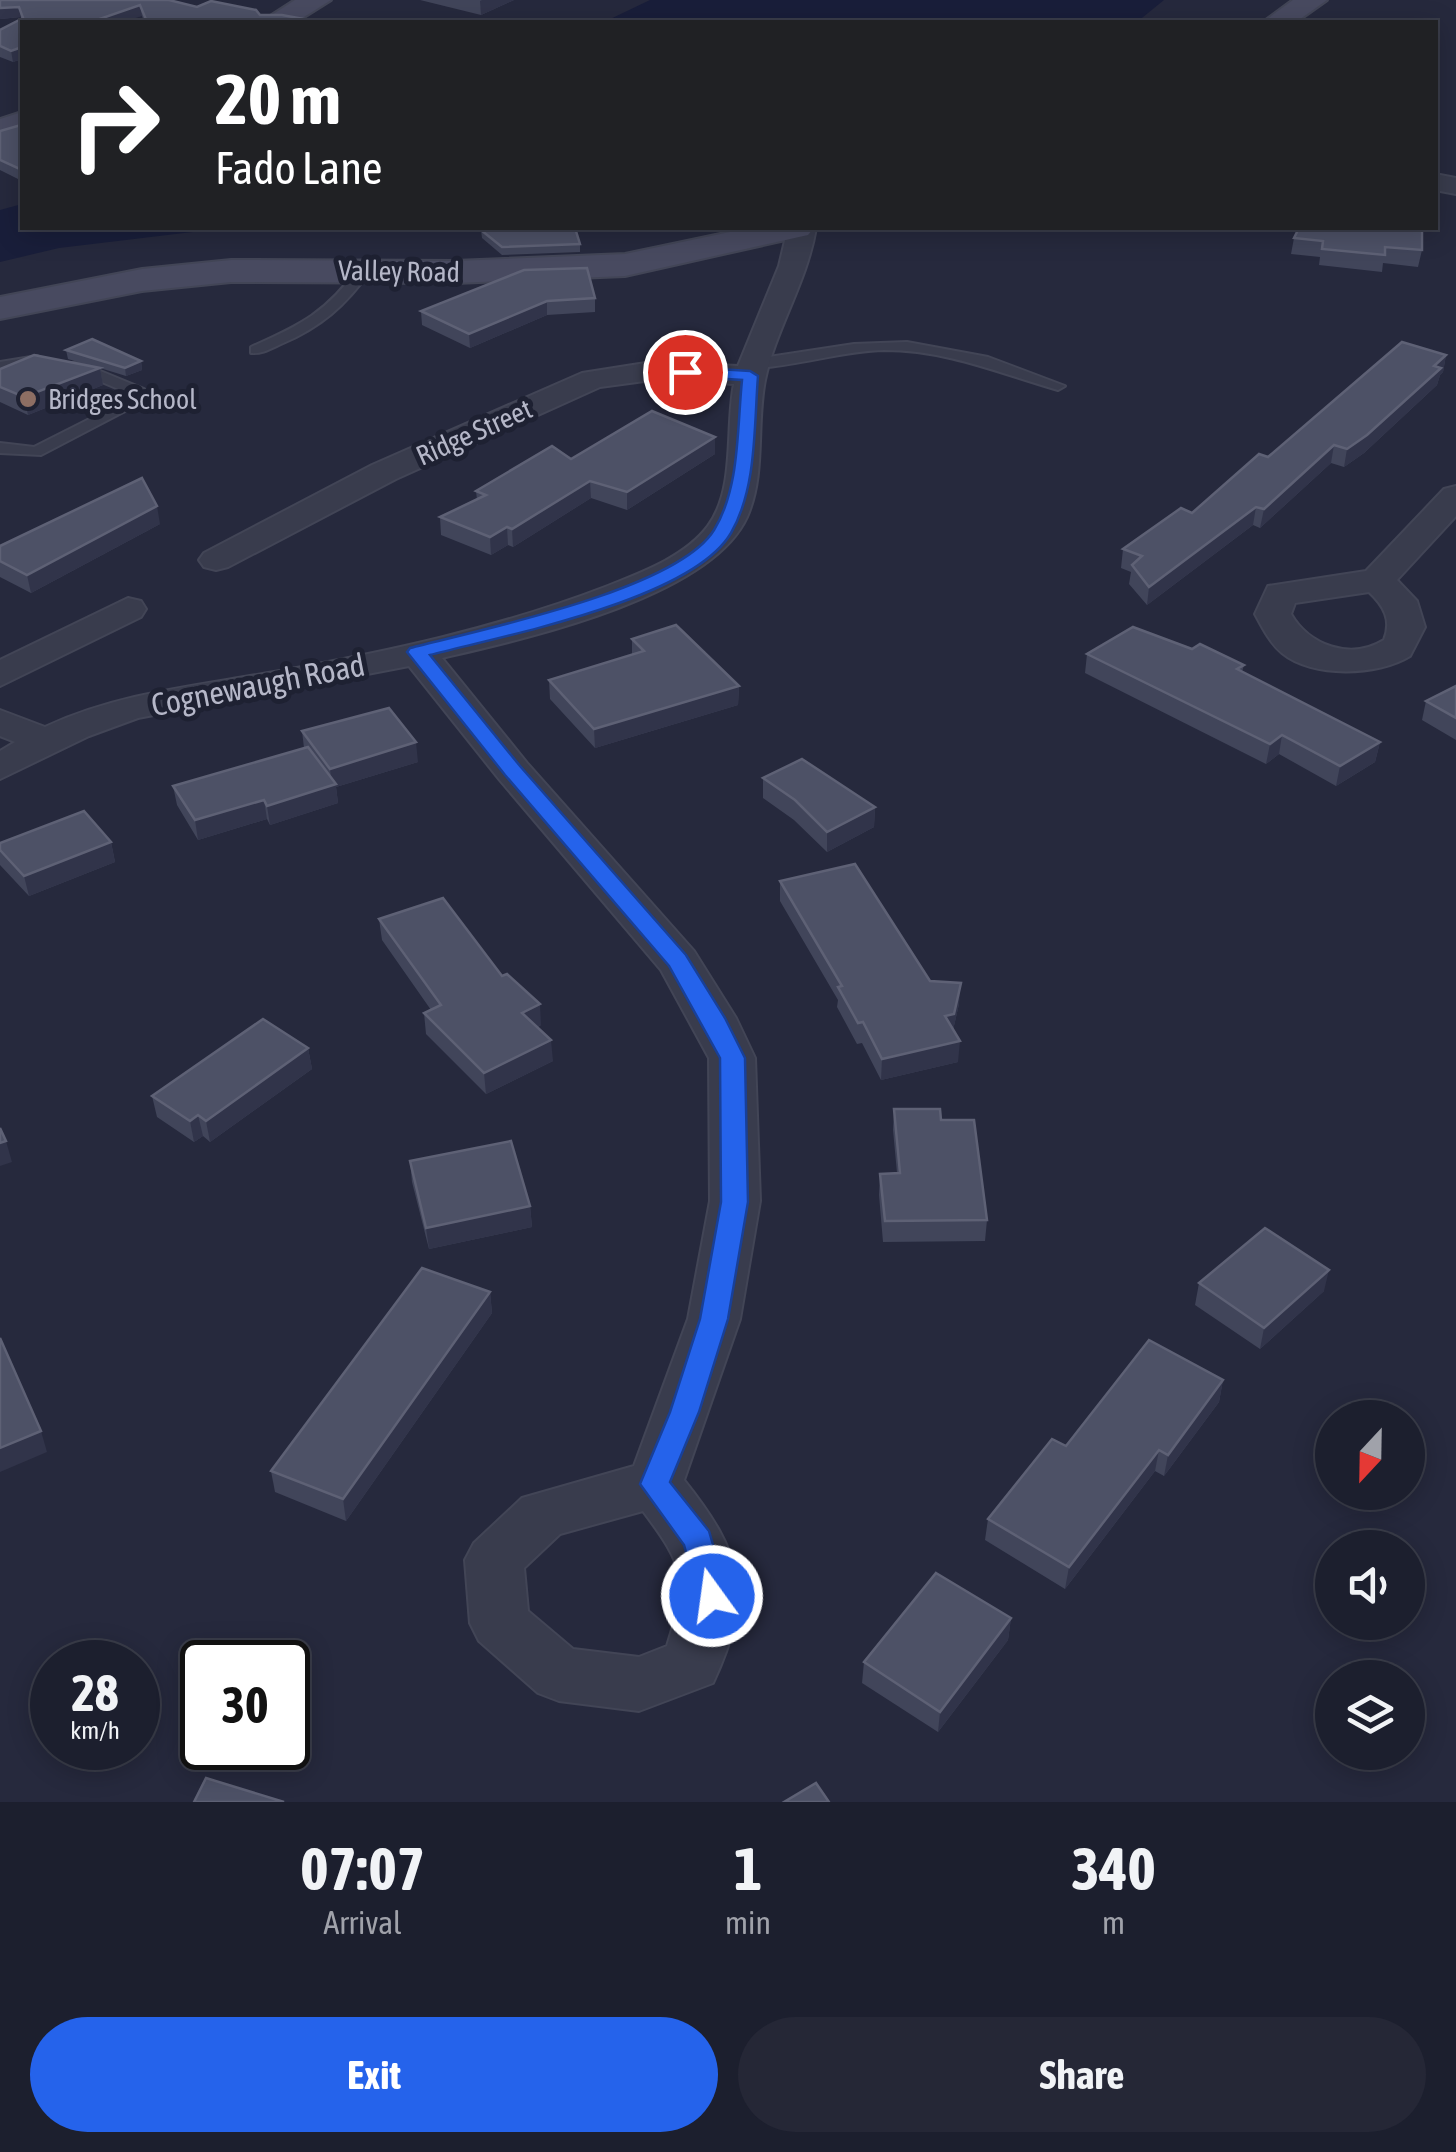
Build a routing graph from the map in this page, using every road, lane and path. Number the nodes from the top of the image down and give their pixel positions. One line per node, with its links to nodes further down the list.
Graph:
1 (317, 0): 3 (main road)
2 (1313, 0): 4 (main road)
3 (279, 20)
4 (1280, 20)
5 (789, 230): 7 (main road, Valley Road)
6 (799, 230): 11 (street, Cognewaugh Road)
7 (364, 270): 8 (main road, Valley Road); 9 (lane)
8 (0, 308)
9 (256, 350)
10 (0, 366): 13 (lane)
11 (753, 369): 12 (lane); 15 (street, Ridge Street); 18 (street, Cognewaugh Road)
12 (1058, 386)
13 (4, 450)
14 (1456, 496): 16 (street)
15 (216, 560)
16 (1377, 580)
17 (128, 609): 19 (street)
18 (417, 652): 21 (street, Cognewaugh Road); 23 (street)
19 (0, 675)
20 (0, 722): 21 (street)
21 (45, 741): 22 (street, Cognewaugh Road)
22 (0, 766)
23 (654, 1484): 23 (street)

